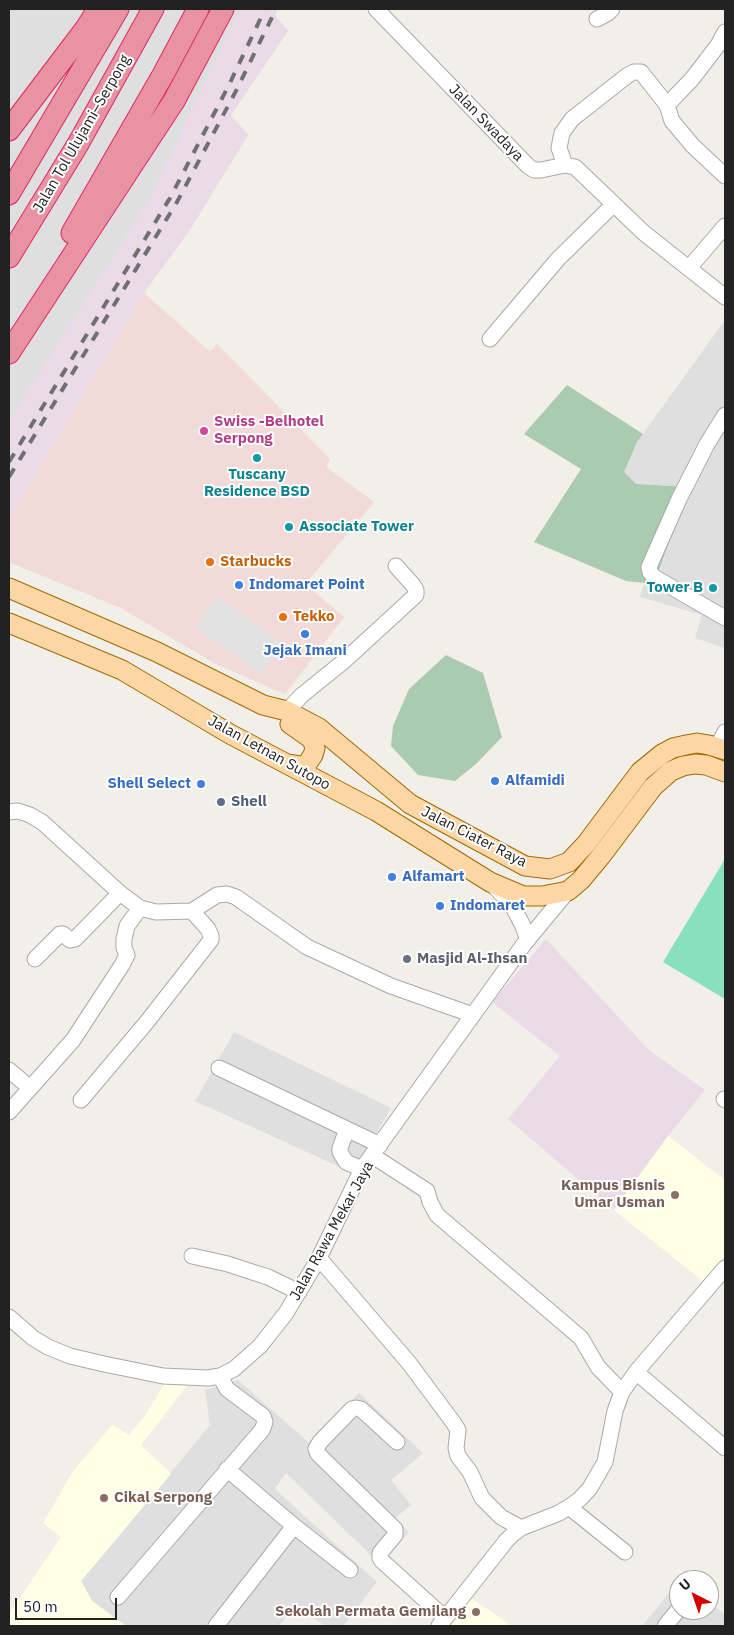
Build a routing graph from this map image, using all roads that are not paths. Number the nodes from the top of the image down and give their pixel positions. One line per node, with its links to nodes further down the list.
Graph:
1 (98, 9): 12 (highway)
2 (118, 9): 16 (highway, Jalan Tol Ulujami–Serpong)
3 (152, 9): 13 (highway, Jalan Tol Ulujami–Serpong)
4 (163, 9): 13 (highway)
5 (198, 9): 23 (highway)
6 (222, 9): 23 (highway)
7 (376, 9): 14 (street, Jalan Swadaya)
8 (612, 9): 9 (street)
9 (598, 18)
10 (725, 32): 11 (street)
11 (667, 105): 14 (street); 15 (street)
12 (9, 130)
13 (78, 144): 19 (highway, Jalan Tol Ulujami–Serpong)
14 (565, 164): 17 (street)
15 (725, 176)
16 (9, 194)
17 (614, 204): 20 (street); 22 (street)
18 (725, 226): 20 (street)
19 (9, 257)
20 (689, 268): 21 (street)
21 (725, 297)
22 (490, 339)
23 (9, 352)
24 (725, 415): 27 (street)
25 (396, 566): 30 (street)
26 (9, 588): 29 (main road)
27 (725, 618)
28 (9, 624): 32 (main road, Jalan Letnan Sutopo)
29 (262, 705): 30 (main road); 32 (main road)
30 (287, 711): 31 (main road, Jalan Ciater Raya)
31 (723, 743)
32 (287, 764): 35 (main road, Jalan Letnan Sutopo)
33 (725, 772): 36 (main road)
34 (9, 812): 37 (street)
35 (490, 882): 36 (main road, Jalan Letnan Sutopo); 40 (street)
36 (568, 891): 40 (street, Jalan Rawa Mekar Jaya)
37 (120, 893): 38 (street); 41 (street)
38 (140, 908): 39 (street); 45 (street)
39 (192, 911): 42 (street); 46 (street)
40 (528, 940): 42 (street, Jalan Rawa Mekar Jaya)
41 (35, 958)
42 (473, 1015): 49 (street, Jalan Rawa Mekar Jaya)
43 (219, 1068): 48 (street)
44 (9, 1070): 45 (street)
45 (30, 1088): 47 (street)
46 (81, 1100)
47 (9, 1112)
48 (347, 1129): 49 (street); 50 (street)
49 (376, 1150): 50 (street, Jalan Rawa Mekar Jaya); 58 (street)
50 (362, 1169): 52 (street, Jalan Rawa Mekar Jaya)
51 (192, 1256): 54 (street)
52 (319, 1258): 54 (street, Jalan Rawa Mekar Jaya); 64 (street)
53 (725, 1268): 56 (street)
54 (299, 1292): 57 (street, Jalan Rawa Mekar Jaya)
55 (9, 1317): 57 (street, Jalan Rawa Mekar Jaya)
56 (636, 1372): 58 (street); 60 (street)
57 (220, 1376): 61 (street)
58 (622, 1392): 62 (street)
59 (397, 1442): 68 (street)
60 (725, 1448)
61 (228, 1469): 63 (street); 67 (street)
62 (569, 1507): 64 (street); 65 (street)
63 (294, 1526): 66 (street); 69 (street)
64 (521, 1528): 68 (street)
65 (626, 1552)
66 (350, 1570)
67 (118, 1597)
68 (442, 1622)
69 (216, 1626)

